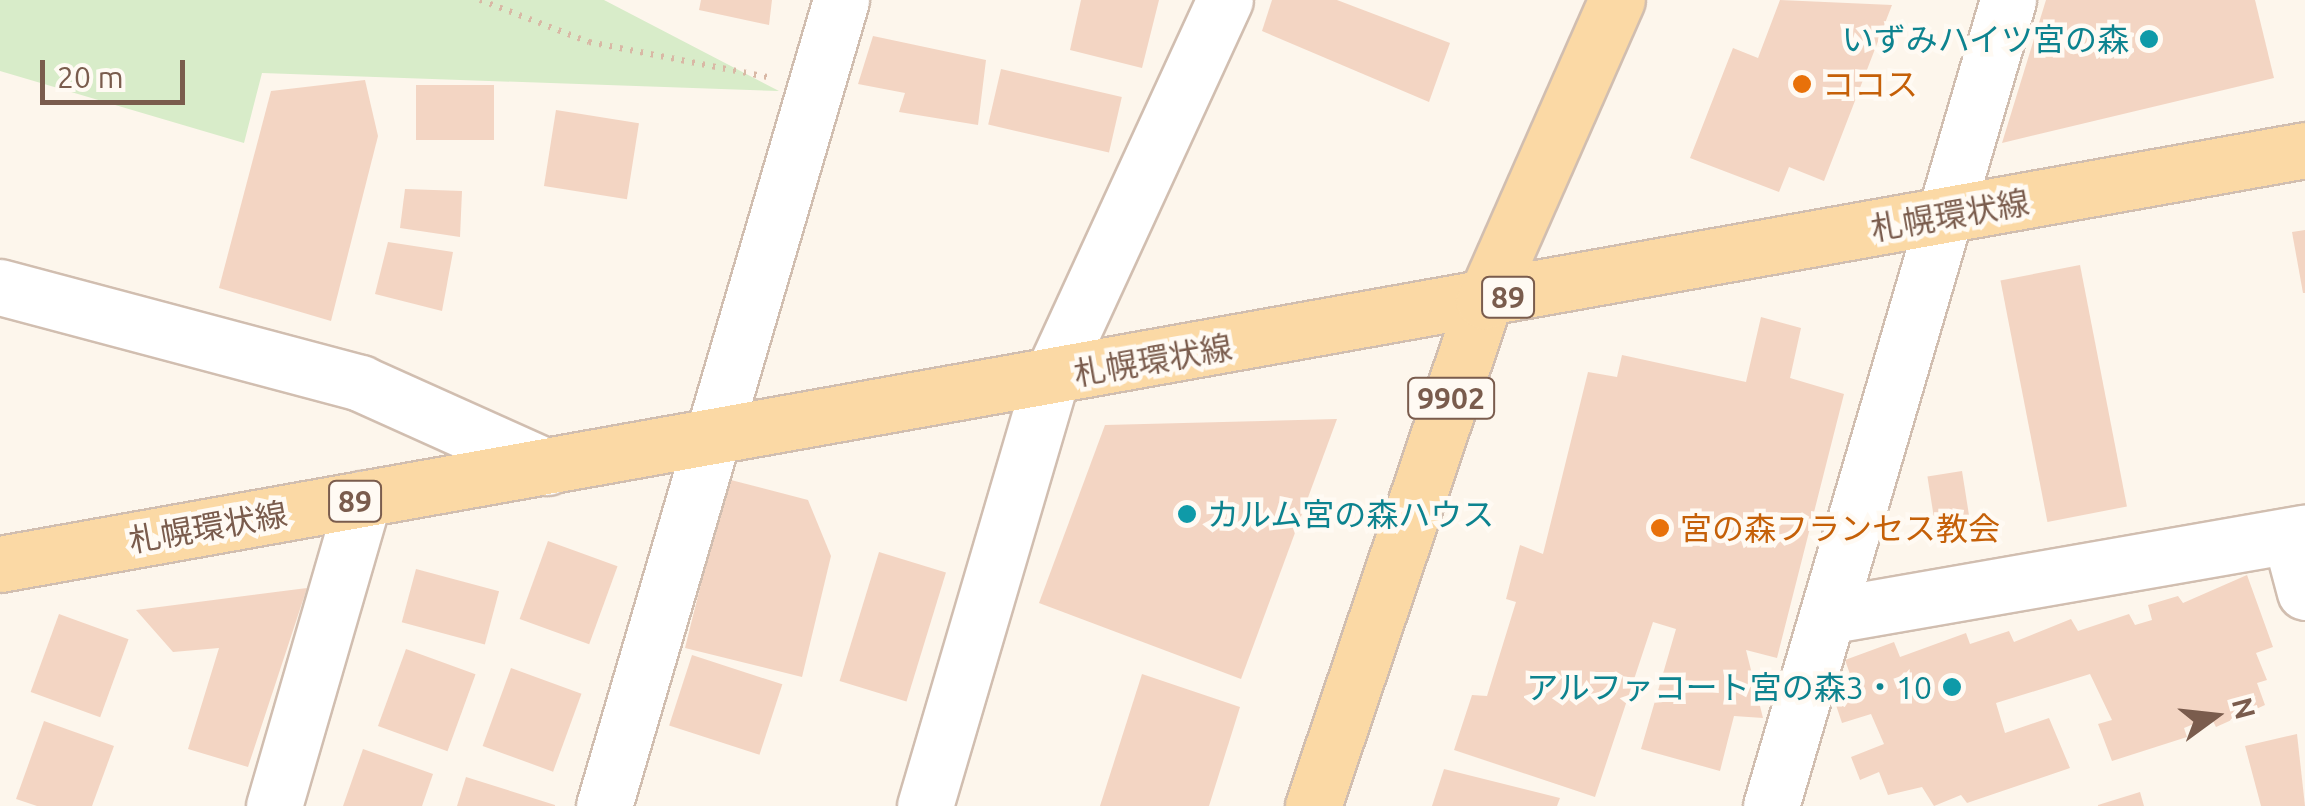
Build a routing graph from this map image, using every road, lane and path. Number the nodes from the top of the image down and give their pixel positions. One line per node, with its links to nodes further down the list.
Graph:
1 (480, 0): 6 (path)
2 (841, 0): 12 (street)
3 (1225, 0): 11 (street)
4 (1616, 0): 10 (main road, 9902)
5 (2008, 0): 8 (street)
6 (778, 79)
7 (2305, 150): 8 (main road, 札幌環状線 / 89)
8 (1940, 216): 10 (main road, 札幌環状線 / 89); 18 (street)
9 (0, 287): 13 (street)
10 (1484, 301): 11 (main road, 札幌環状線 / 89); 22 (main road, 9902)
11 (1052, 378): 12 (main road, 札幌環状線 / 89); 21 (street)
12 (710, 437): 13 (main road, 札幌環状線 / 89); 20 (street)
13 (547, 467): 14 (main road, 札幌環状線 / 89)
14 (362, 500): 16 (main road, 札幌環状線 / 89); 19 (street)
15 (2297, 534): 17 (street); 18 (street)
16 (3, 574)
17 (2305, 592)
18 (1827, 616): 23 (street)
19 (274, 806)
20 (604, 806)
21 (925, 806)
22 (1313, 806)
23 (1771, 806)

